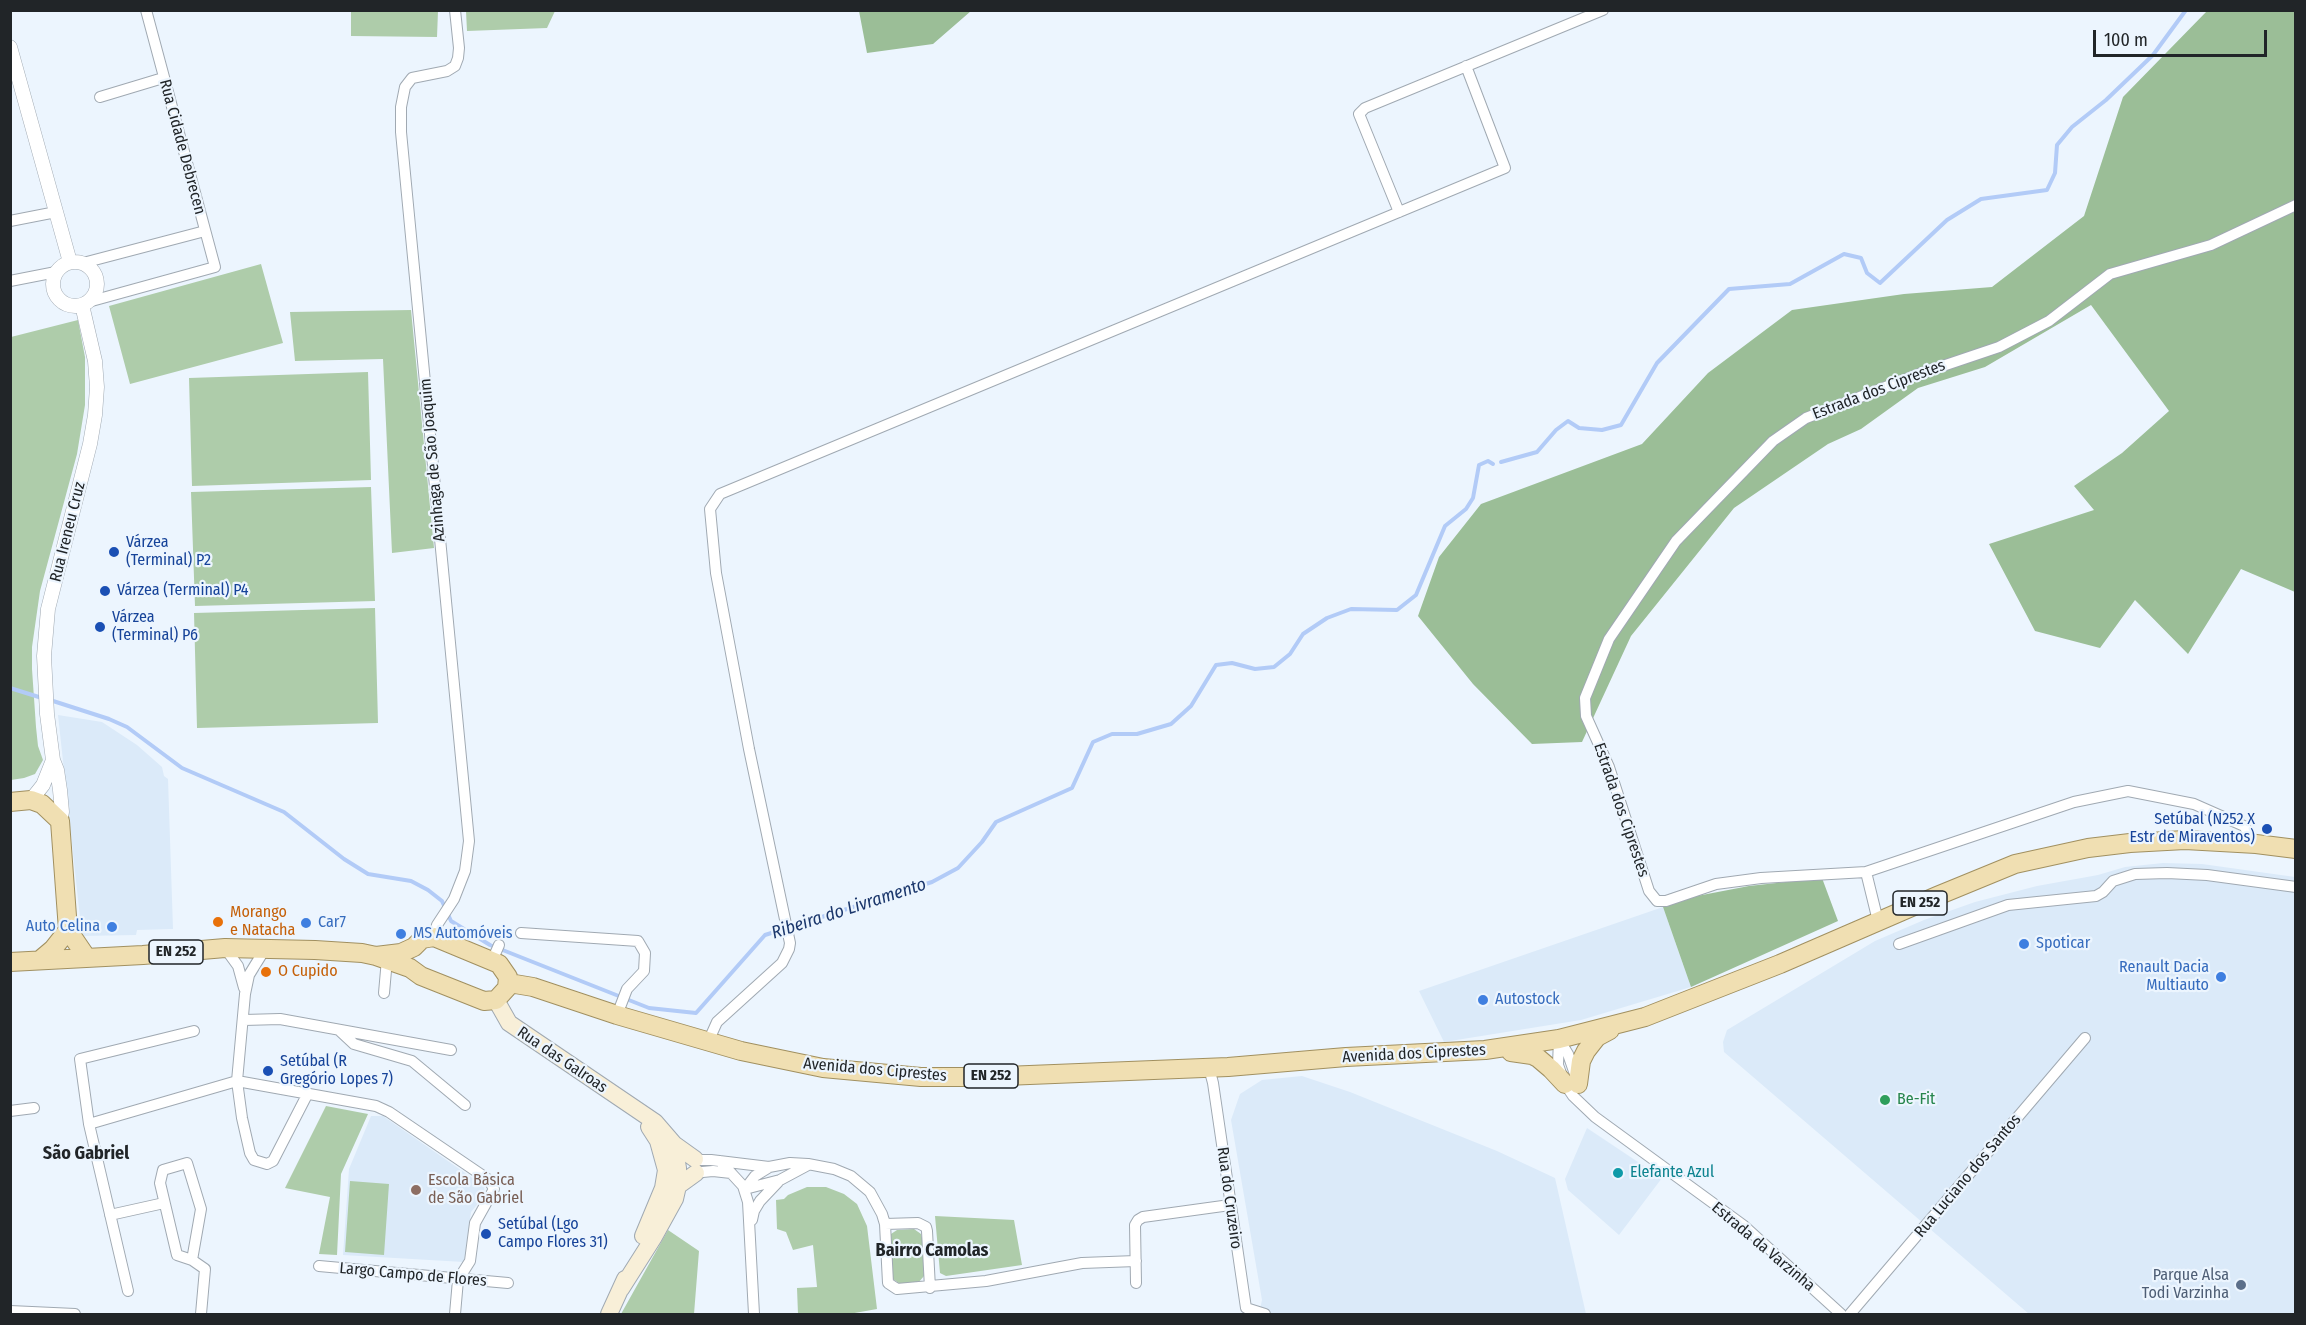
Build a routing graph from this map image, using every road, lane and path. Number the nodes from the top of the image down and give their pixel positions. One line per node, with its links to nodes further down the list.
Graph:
1 (146, 10): 6 (street, Rua Cidade Debrecen)
2 (455, 10): 28 (street, Azinhaga de São Joaquim)
3 (1603, 10): 5 (street)
4 (10, 47): 9 (street)
5 (1466, 66): 10 (street); 10 (street)
6 (163, 78): 7 (street); 12 (street, Rua Cidade Debrecen)
7 (100, 97)
8 (2295, 205): 23 (street, Estrada dos Ciprestes)
9 (56, 212): 11 (street); 13 (street)
10 (1399, 212): 49 (street)
11 (10, 221)
12 (205, 231): 13 (street, Rua Cidade Debrecen); 16 (street)
13 (76, 262): 14 (street); 16 (street)
14 (56, 272): 15 (street); 16 (street)
15 (10, 281)
16 (85, 304): 17 (street, Rua Ireneu Cruz)
17 (53, 760): 18 (street, Rua Ireneu Cruz); 20 (street, Rua Ireneu Cruz)
18 (31, 800): 19 (main road); 20 (main road)
19 (10, 802)
20 (60, 821): 26 (main road)
21 (2256, 844): 22 (main road, Avenida dos Ciprestes / EN 252); 23 (street, Estrada dos Ciprestes); 25 (main road, Avenida dos Ciprestes / EN 252)
22 (2295, 849)
23 (1866, 872): 25 (street)
24 (2295, 886): 29 (street)
25 (1878, 921): 44 (main road, Avenida dos Ciprestes / EN 252)
26 (68, 930): 33 (main road); 35 (main road)
27 (521, 933): 42 (street)
28 (434, 937): 30 (main road, EN 252); 38 (main road)
29 (1899, 944)
30 (414, 947): 34 (main road, EN 252); 37 (main road)
31 (225, 948): 32 (main road, EN 252); 33 (main road, EN 252); 40 (street)
32 (265, 949): 34 (main road, EN 252); 40 (street)
33 (87, 958): 35 (main road, EN 252)
34 (381, 958): 37 (main road, EN 252); 39 (street)
35 (40, 960): 36 (main road, EN 252)
36 (10, 962)
37 (417, 972): 41 (main road, EN 252)
38 (509, 983): 41 (main road); 42 (main road, Avenida dos Ciprestes / EN 252)
39 (384, 993)
40 (245, 994): 43 (street)
41 (496, 1000): 59 (main road, Rua das Galroas)
42 (618, 1011): 49 (main road, Avenida dos Ciprestes / EN 252)
43 (244, 1020): 45 (street); 53 (street)
44 (1622, 1024): 48 (main road, Avenida dos Ciprestes / EN 252); 54 (main road)
45 (337, 1029): 50 (street); 56 (street)
46 (194, 1031): 60 (street)
47 (2085, 1038): 93 (street, Rua Luciano dos Santos)
48 (1559, 1039): 51 (main road, Avenida dos Ciprestes / EN 252); 54 (street, Estrada da Varzinha)
49 (708, 1042): 52 (main road, Avenida dos Ciprestes / EN 252)
50 (451, 1050)
51 (1485, 1050): 52 (main road, Avenida dos Ciprestes / EN 252); 54 (main road)
52 (1209, 1068): 72 (street, Rua do Cruzeiro)
53 (237, 1081): 55 (street); 55 (street); 60 (street)
54 (1571, 1084): 92 (street, Estrada da Varzinha)
55 (308, 1093): 79 (street)
56 (465, 1105)
57 (34, 1107): 58 (street)
58 (10, 1111)
59 (638, 1111): 61 (main road, Rua das Galroas); 66 (main road, Rua das Galroas)
60 (89, 1124): 73 (street)
61 (674, 1144): 64 (main road, Rua das Galroas); 66 (main road)
62 (720, 1161): 64 (street); 65 (street); 67 (street)
63 (808, 1164): 65 (street); 68 (street); 74 (street)
64 (696, 1166): 66 (street); 67 (street); 69 (main road)
65 (769, 1167): 70 (street)
66 (672, 1169): 69 (main road); 83 (main road)
67 (731, 1173): 70 (street)
68 (780, 1180): 70 (street); 75 (street)
69 (678, 1186): 83 (main road)
70 (745, 1189): 75 (street)
71 (164, 1203): 73 (street); 76 (street); 76 (street)
72 (1230, 1205): 77 (street); 91 (street, Rua do Cruzeiro)
73 (110, 1215): 84 (street)
74 (885, 1224): 82 (street); 82 (street)
75 (750, 1226): 90 (street)
76 (192, 1260): 87 (street)
77 (1136, 1261): 81 (street); 82 (street)
78 (319, 1266): 79 (street, Largo Campo de Flores)
79 (458, 1280): 80 (street, Largo Campo de Flores); 88 (street)
80 (508, 1283)
81 (1136, 1283)
82 (930, 1288)
83 (621, 1289): 89 (main road)
84 (128, 1291)
85 (10, 1311): 86 (street)
86 (75, 1314)
87 (201, 1314)
88 (455, 1314)
89 (609, 1314)
90 (754, 1314)
91 (1265, 1314)
92 (1841, 1314)
93 (1850, 1314)

